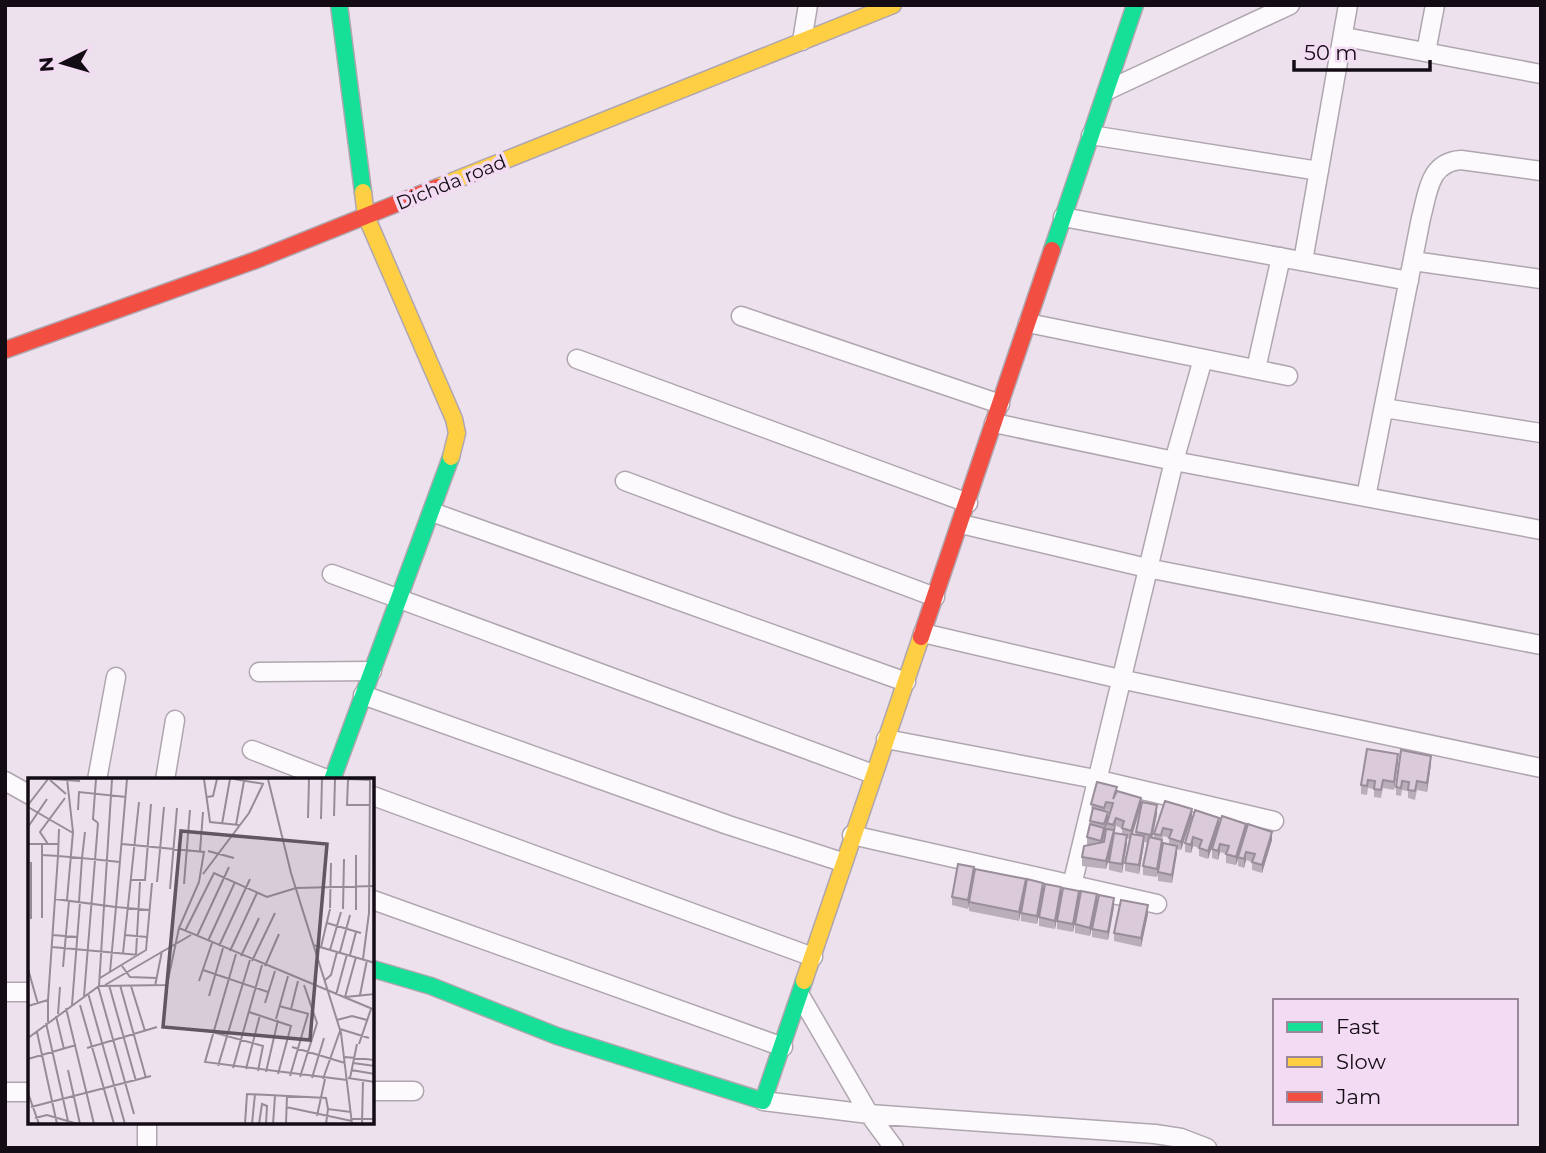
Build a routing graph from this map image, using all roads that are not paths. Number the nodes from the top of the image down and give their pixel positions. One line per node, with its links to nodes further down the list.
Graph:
1 (339, 5): 16 (street)
2 (808, 5): 9 (street)
3 (893, 5): 9 (street, Dichda road)
4 (1135, 5): 12 (street)
5 (1290, 5): 12 (street)
6 (1348, 5): 8 (street)
7 (1435, 5): 10 (street)
8 (1345, 37): 10 (street); 14 (street)
9 (802, 41): 16 (street, Dichda road)
10 (1426, 52): 11 (street)
11 (1541, 74)
12 (1108, 90): 13 (street)
13 (1091, 135): 14 (street); 17 (street)
14 (1319, 171): 19 (street)
15 (1541, 171): 20 (street)
16 (366, 216): 25 (street, Dichda road); 38 (street)
17 (1063, 218): 18 (street); 24 (street)
18 (1282, 257): 19 (street); 28 (street)
19 (1303, 261): 22 (street)
20 (1413, 261): 21 (street); 22 (street)
21 (1541, 279)
22 (1409, 281): 31 (street)
23 (741, 316): 30 (street)
24 (1028, 323): 27 (street); 30 (street)
25 (5, 350)
26 (577, 359): 37 (street)
27 (1203, 359): 28 (street); 34 (street)
28 (1256, 369): 29 (street)
29 (1288, 376)
30 (1000, 404): 32 (street)
31 (1384, 408): 33 (street); 36 (street)
32 (994, 423): 34 (street); 37 (street)
33 (1541, 433)
34 (1174, 461): 36 (street); 41 (street)
35 (625, 481): 43 (street)
36 (1366, 497): 40 (street)
37 (968, 503): 39 (street)
38 (432, 512): 44 (street); 51 (street)
39 (961, 524): 41 (street); 43 (street)
40 (1541, 530)
41 (1147, 568): 46 (street); 50 (street)
42 (332, 574): 44 (street)
43 (935, 597): 45 (street)
44 (399, 598): 47 (street); 57 (street)
45 (923, 633): 50 (street); 51 (street)
46 (1541, 645)
47 (372, 671): 48 (street); 52 (street)
48 (259, 672)
49 (116, 677): 58 (street)
50 (1120, 679): 56 (street); 62 (street)
51 (905, 682): 54 (street)
52 (363, 695): 61 (street); 68 (street)
53 (175, 720): 59 (street)
54 (886, 739): 57 (street); 62 (street)
55 (252, 750): 60 (street)
56 (1541, 768)
57 (873, 774): 67 (street)
58 (97, 778)
59 (165, 778)
60 (326, 778)
61 (332, 778)
62 (1095, 779): 66 (street); 69 (street)
63 (5, 780): 64 (street)
64 (28, 794)
65 (374, 796): 72 (street)
66 (1274, 821)
67 (852, 835): 68 (street); 69 (street)
68 (842, 862): 72 (street)
69 (1072, 885): 71 (street)
70 (374, 900): 77 (street)
71 (1157, 904)
72 (813, 957): 76 (street)
73 (374, 969): 82 (street)
74 (5, 992): 75 (street)
75 (28, 992)
76 (801, 997): 77 (street); 83 (street)
77 (783, 1047): 82 (street)
78 (374, 1091): 79 (street)
79 (414, 1091)
80 (5, 1092): 81 (street)
81 (28, 1092)
82 (764, 1101): 83 (street)
83 (869, 1114): 86 (street); 87 (street)
84 (147, 1125): 85 (street)
85 (147, 1148)
86 (894, 1148)
87 (1207, 1148)

